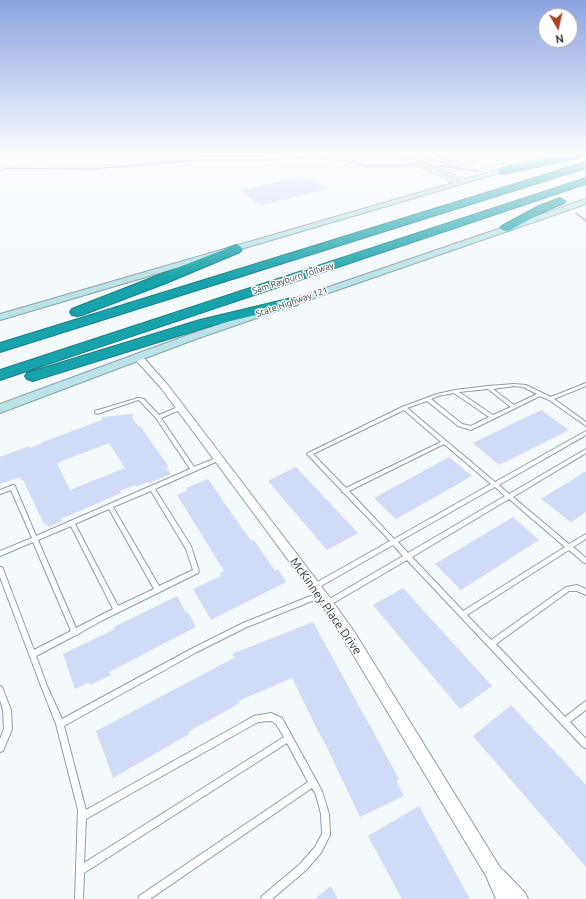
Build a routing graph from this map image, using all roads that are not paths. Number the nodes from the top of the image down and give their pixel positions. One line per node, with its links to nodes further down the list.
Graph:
1 (412, 197): 7 (main road)
2 (484, 197): 11 (highway, Sam Rayburn Tollway)
3 (538, 197): 13 (highway, Sam Rayburn Tollway)
4 (569, 197): 6 (highway)
5 (586, 201): 6 (main road, State Highway 121)
6 (506, 228): 8 (main road, State Highway 121)
7 (236, 249): 9 (main road); 10 (highway)
8 (292, 302): 12 (main road, State Highway 121); 15 (highway)
9 (0, 317)
10 (0, 340)
11 (0, 348)
12 (139, 358): 22 (street, McKinney Place Drive); 24 (main road, State Highway 121)
13 (0, 374)
14 (586, 384): 20 (lane)
15 (0, 386)
16 (488, 388): 17 (lane); 18 (lane); 21 (lane)
17 (455, 391): 19 (lane); 27 (lane)
18 (540, 394): 20 (lane); 21 (lane)
19 (428, 399): 23 (lane); 27 (lane)
20 (551, 400): 28 (lane)
21 (514, 407): 27 (lane)
22 (180, 408): 26 (lane); 32 (street, McKinney Place Drive)
23 (404, 408): 30 (lane); 36 (lane)
24 (0, 409)
25 (97, 412): 26 (lane)
26 (158, 417): 33 (lane)
27 (492, 417)
28 (586, 424)
29 (586, 432): 34 (lane)
30 (444, 442): 34 (lane); 36 (lane)
31 (586, 451): 38 (lane)
32 (218, 459): 33 (lane); 51 (street, McKinney Place Drive)
33 (193, 470): 35 (lane)
34 (495, 484): 38 (lane); 43 (lane)
35 (152, 488): 39 (lane); 49 (lane)
36 (344, 491): 43 (lane)
37 (0, 492): 42 (lane)
38 (510, 496): 44 (lane); 46 (lane)
39 (110, 506): 40 (lane); 49 (lane)
40 (72, 523): 42 (lane); 52 (lane)
41 (586, 536): 44 (lane)
42 (34, 539): 45 (lane); 54 (lane)
43 (394, 542): 46 (lane); 51 (lane)
44 (570, 547): 47 (lane); 53 (lane)
45 (0, 554)
46 (407, 556): 51 (lane); 53 (lane)
47 (586, 561)
48 (0, 569): 56 (lane)
49 (158, 590): 52 (lane)
50 (586, 592): 55 (lane)
51 (320, 595): 60 (lane); 66 (street, McKinney Place Drive)
52 (117, 610): 54 (lane)
53 (463, 614): 55 (lane)
54 (75, 632): 56 (lane)
55 (491, 644): 59 (lane)
56 (32, 655): 60 (lane)
57 (0, 689): 63 (lane)
58 (586, 705): 59 (lane)
59 (565, 722): 62 (lane)
60 (60, 724): 65 (lane)
61 (288, 738): 64 (lane); 65 (lane); 67 (lane)
62 (586, 744)
63 (0, 748)
64 (312, 783): 69 (lane); 70 (lane)
65 (82, 817): 67 (lane)
66 (492, 870): 71 (street, McKinney Place Drive); 72 (street, McKinney Place Drive)
67 (80, 871): 68 (lane)
68 (79, 899)
69 (142, 899)
70 (265, 899)
71 (505, 899)
72 (519, 899)

